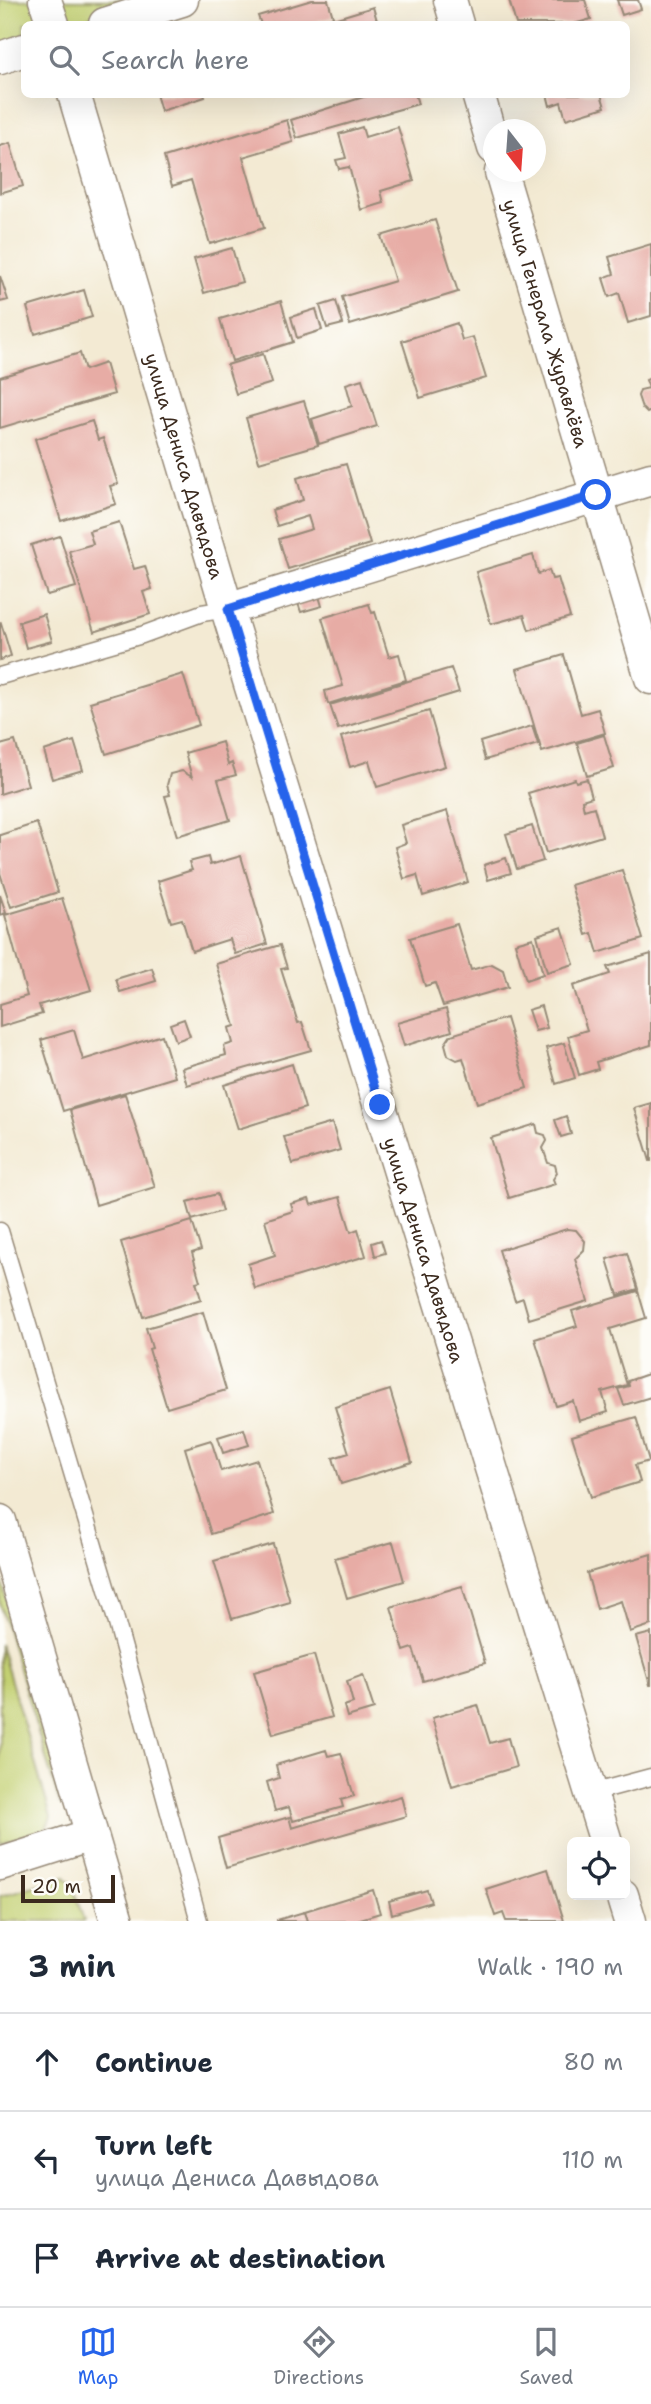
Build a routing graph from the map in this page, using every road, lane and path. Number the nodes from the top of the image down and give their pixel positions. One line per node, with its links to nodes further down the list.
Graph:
1 (45, 0): 4 (street)
2 (182, 0): 5 (street)
3 (450, 0): 6 (street)
4 (52, 21)
5 (115, 21)
6 (456, 21)
7 (0, 45): 8 (lane)
8 (21, 48)
9 (21, 49): 10 (street)
10 (0, 58)
11 (75, 98): 17 (street, улица Дениса Давыдова)
12 (479, 98): 13 (street)
13 (485, 119)
14 (504, 182): 16 (street, улица Генерала Журавлёва)
15 (651, 479): 16 (street)
16 (596, 495): 17 (street); 19 (street, улица Генерала Журавлёва)
17 (228, 609): 18 (lane); 23 (street, улица Дениса Давыдова)
18 (0, 676)
19 (651, 677)
20 (0, 1231): 29 (lane)
21 (0, 1521): 24 (street)
22 (651, 1777): 23 (lane)
23 (591, 1793): 25 (street, улица Дениса Давыдова)
24 (91, 1835): 26 (street); 28 (street)
25 (604, 1837)
26 (0, 1864)
27 (624, 1900): 30 (street)
28 (117, 1921)
29 (199, 1921)
30 (630, 1921)

